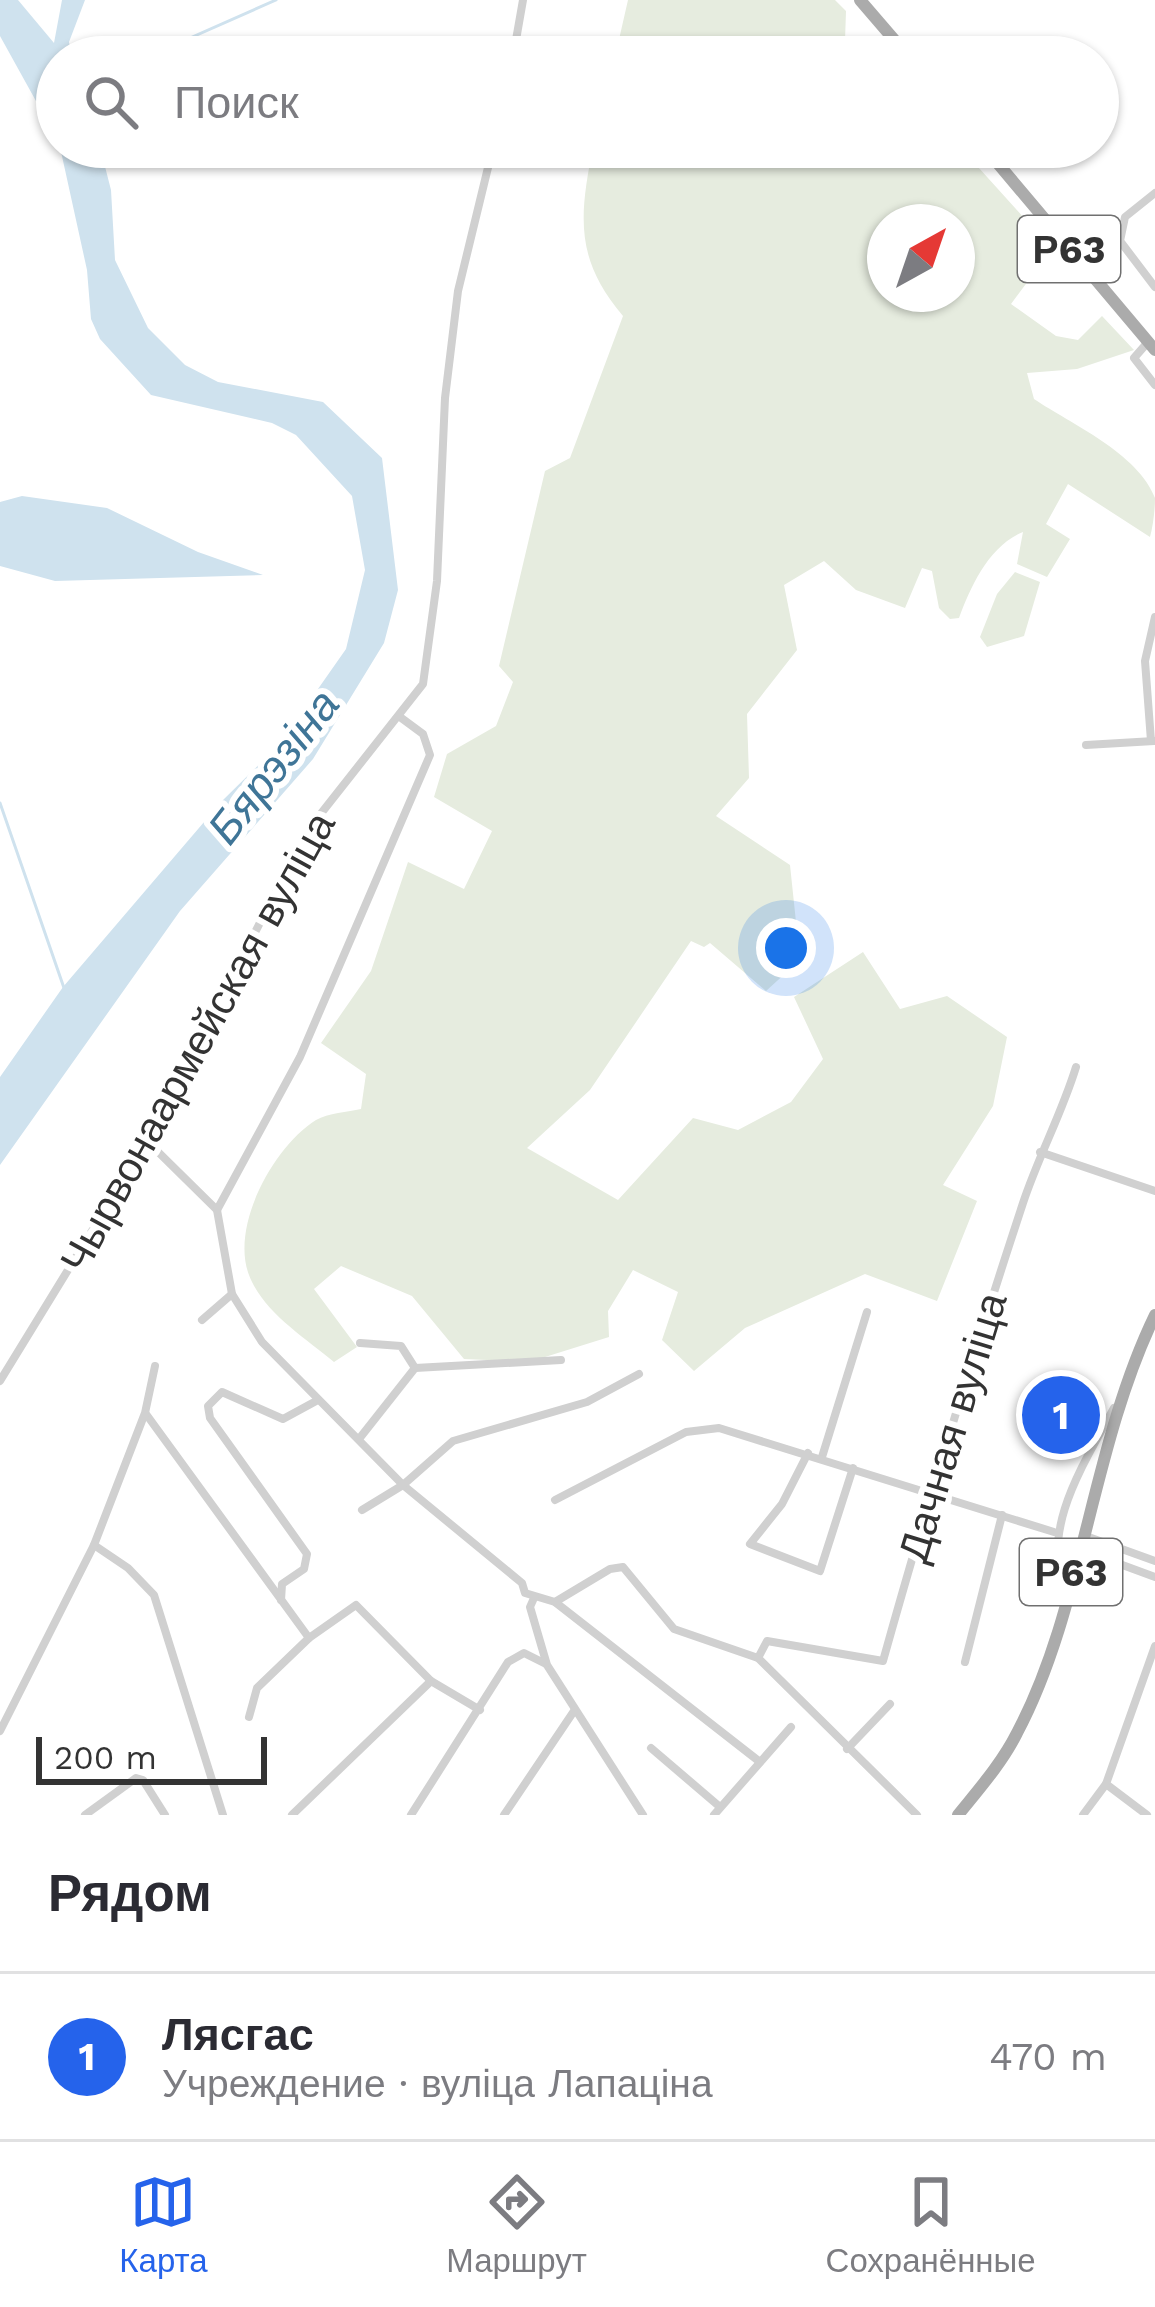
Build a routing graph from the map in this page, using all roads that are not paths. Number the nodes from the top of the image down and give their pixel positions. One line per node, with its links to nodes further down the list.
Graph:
1 (523, 0): 3 (street)
2 (860, 0): 4 (main road)
3 (517, 36)
4 (891, 36)
5 (488, 168): 12 (street, Чырвонаармейская вуліца)
6 (1002, 168): 9 (main road, Р63)
7 (1155, 193): 8 (street)
8 (1155, 287)
9 (1152, 346): 10 (street)
10 (1155, 385)
11 (1155, 617): 13 (street)
12 (400, 717): 16 (street, Чырвонаармейская вуліца); 19 (street)
13 (1153, 741): 14 (street)
14 (1086, 745)
15 (1076, 1067): 17 (street, Дачная вуліца)
16 (147, 1141): 19 (street); 29 (street, Чырвонаармейская вуліца)
17 (1040, 1152): 18 (street); 38 (street, Дачная вуліца)
18 (1155, 1191)
19 (217, 1210): 20 (street)
20 (232, 1294): 23 (street); 31 (street)
21 (867, 1312): 35 (street)
22 (1155, 1315): 30 (main road, Р63)
23 (202, 1320)
24 (360, 1343): 27 (street)
25 (561, 1360): 27 (street)
26 (155, 1366): 32 (street)
27 (415, 1368): 33 (street)
28 (639, 1374): 37 (street)
29 (0, 1381)
30 (1120, 1397): 42 (street); 43 (main road, Р63)
31 (318, 1400): 33 (street); 49 (street)
32 (146, 1413): 44 (street); 49 (street)
33 (359, 1439): 37 (street)
34 (808, 1454): 35 (street); 36 (street); 39 (street)
35 (822, 1457): 36 (street)
36 (853, 1468): 38 (street)
37 (403, 1485): 40 (street); 48 (street)
38 (930, 1492): 41 (street); 53 (street, Дачная вуліца)
39 (555, 1500)
40 (362, 1510)
41 (1002, 1515): 42 (street); 54 (street)
42 (1054, 1532): 47 (street)
43 (1080, 1542): 45 (street); 46 (street); 47 (main road, Р63)
44 (94, 1545): 62 (street); 70 (street)
45 (1155, 1561)
46 (1155, 1577)
47 (1065, 1595): 76 (main road, Р63)
48 (533, 1598): 50 (street); 55 (street)
49 (281, 1600): 51 (street)
50 (555, 1602): 53 (street); 65 (street)
51 (309, 1638): 56 (street); 60 (street)
52 (1155, 1646): 66 (street)
53 (758, 1658): 64 (street)
54 (964, 1662)
55 (547, 1665): 58 (street); 59 (street)
56 (431, 1681): 58 (street); 71 (street)
57 (890, 1704): 64 (street)
58 (480, 1710): 72 (street)
59 (574, 1711): 73 (street); 74 (street)
60 (249, 1717)
61 (790, 1727): 65 (street)
62 (0, 1731)
63 (651, 1748): 67 (street)
64 (847, 1749): 75 (street)
65 (760, 1762): 67 (street)
66 (1106, 1784): 77 (street); 78 (street)
67 (717, 1811)
68 (85, 1815): 69 (street)
69 (165, 1815)
70 (223, 1815)
71 (292, 1815)
72 (411, 1815)
73 (504, 1815)
74 (643, 1815)
75 (917, 1815)
76 (958, 1815)
77 (1083, 1815)
78 (1147, 1815)

